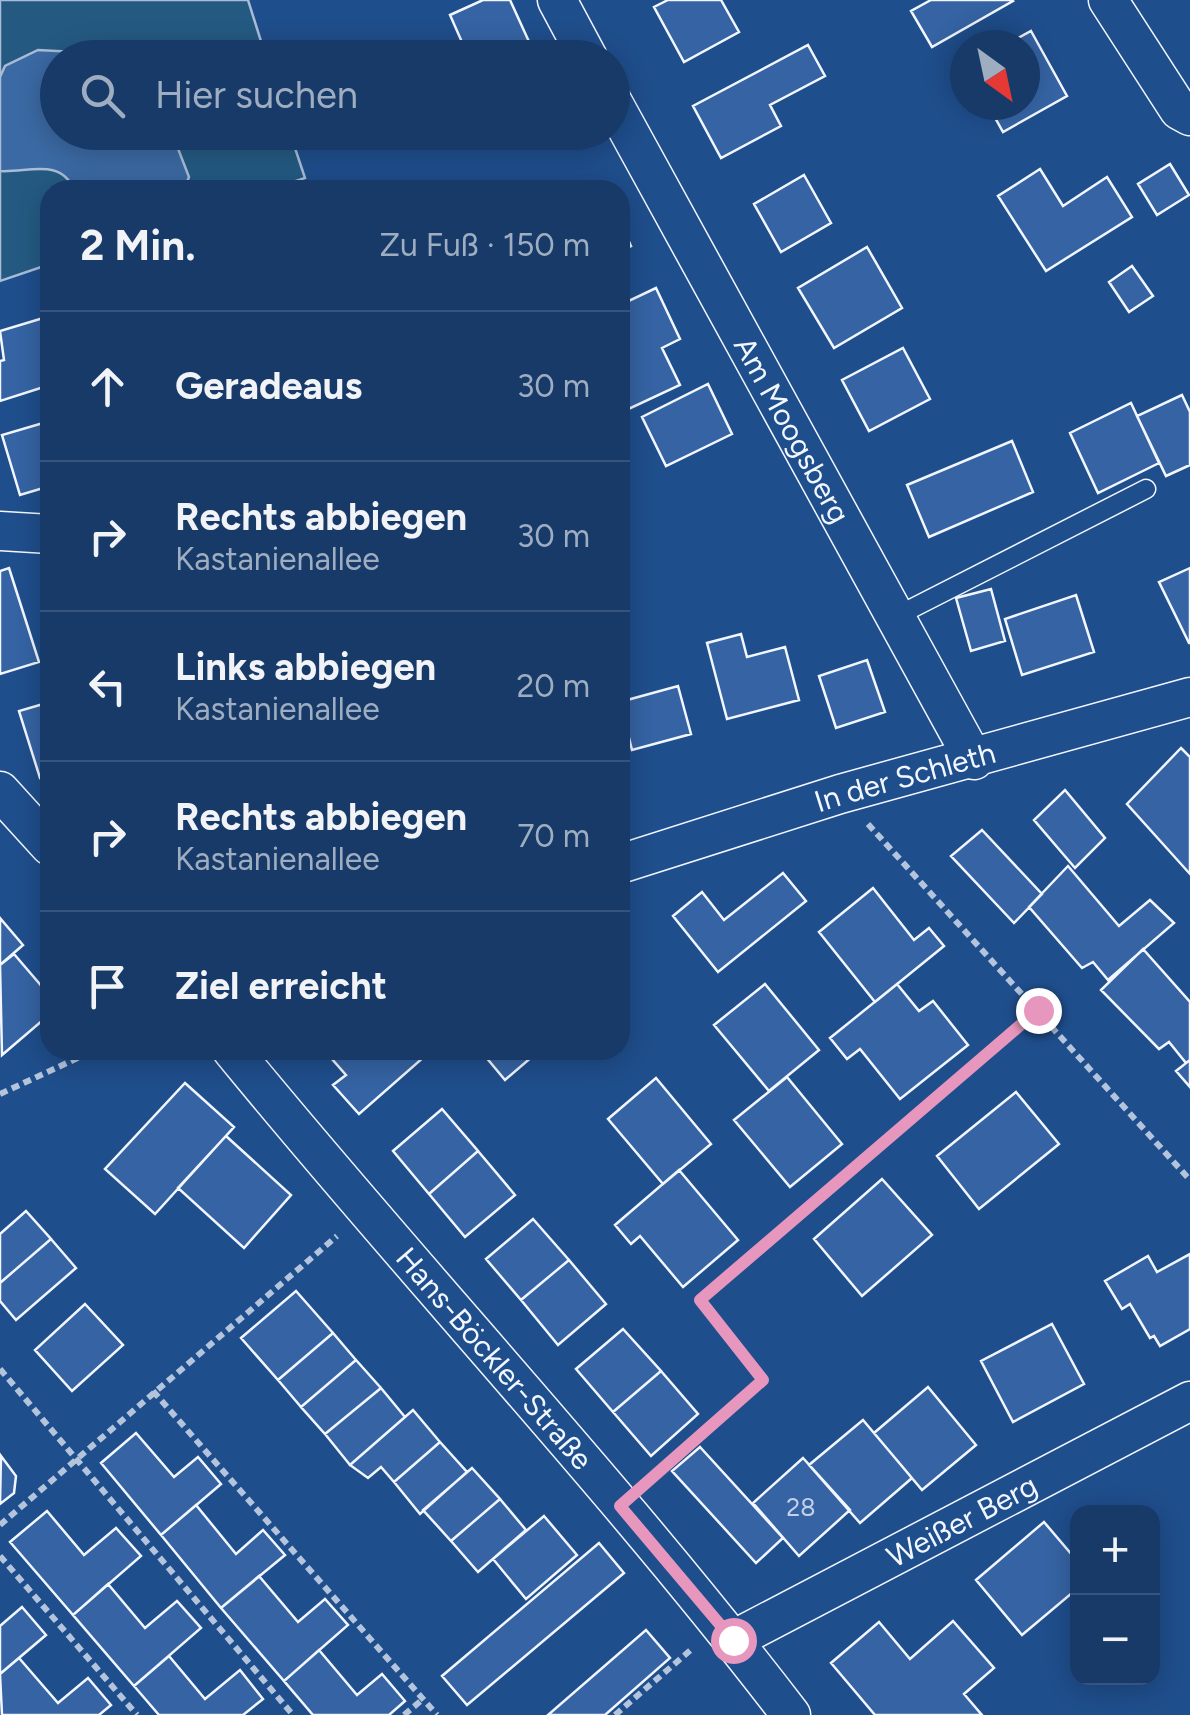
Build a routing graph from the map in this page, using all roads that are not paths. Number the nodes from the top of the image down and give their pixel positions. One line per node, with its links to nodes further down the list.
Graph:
1 (557, 0): 3 (street)
2 (1108, 0): 4 (street)
3 (578, 40)
4 (1190, 116)
5 (630, 134): 9 (street, Am Moogsberg)
6 (1146, 488): 9 (lane)
7 (0, 531): 8 (street)
8 (40, 533)
9 (896, 617): 11 (street, Am Moogsberg)
10 (1190, 697): 11 (street, In der Schleth)
11 (974, 760): 14 (street, In der Schleth)
12 (0, 791): 13 (street)
13 (40, 835)
14 (630, 861)
15 (240, 1060): 17 (street, Hans-Böckler-Straße)
16 (1190, 1400): 17 (street, Weißer Berg)
17 (727, 1632): 18 (street, Hans-Böckler-Straße)
18 (791, 1715)

